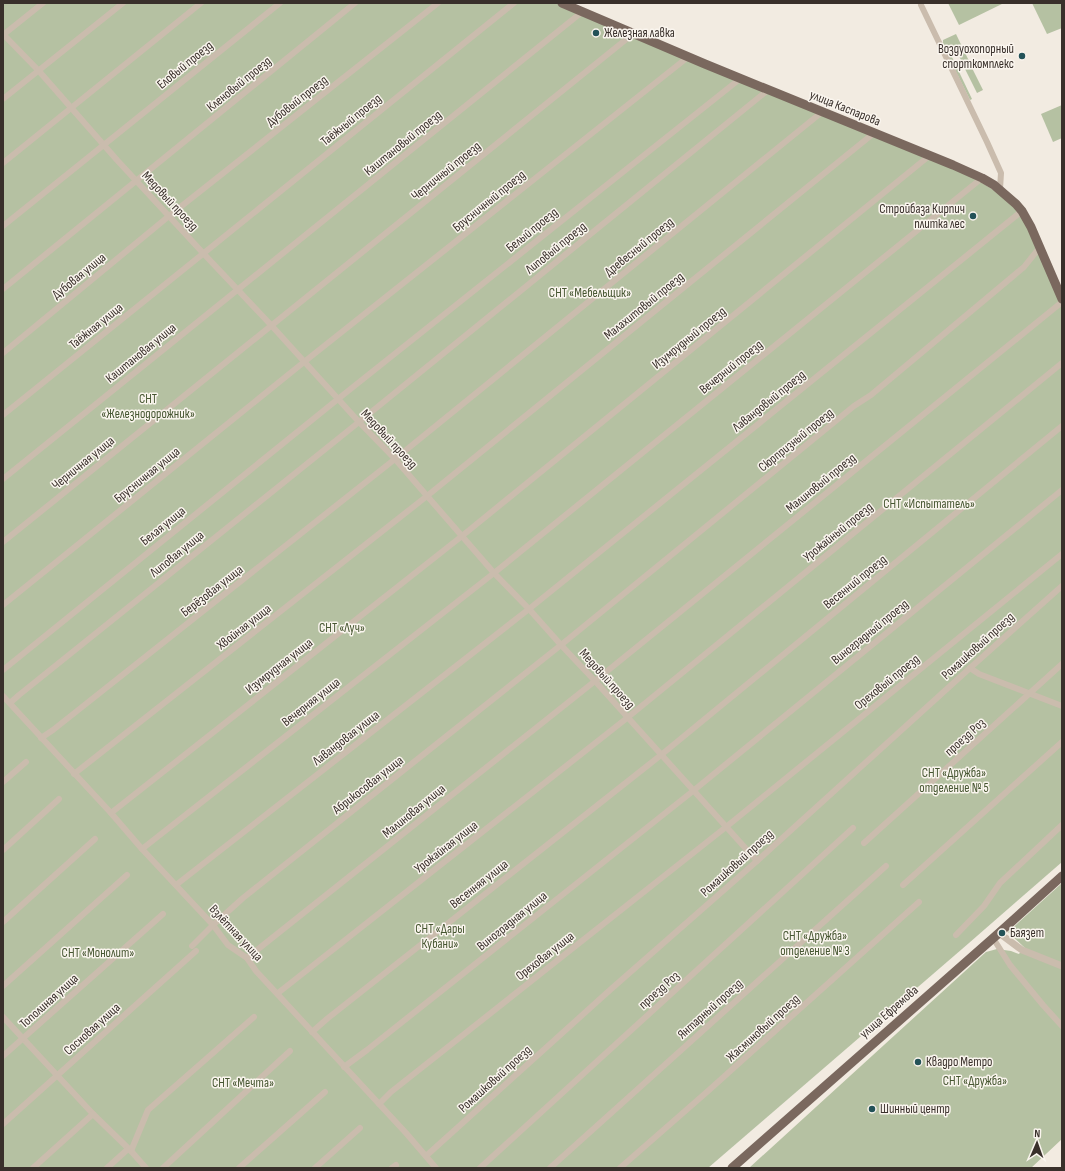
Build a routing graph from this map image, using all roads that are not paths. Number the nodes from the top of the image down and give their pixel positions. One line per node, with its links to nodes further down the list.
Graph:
1 (43, 3): 12 (street)
2 (123, 3): 14 (street)
3 (201, 3): 18 (street)
4 (280, 3): 21 (street, Еловый проезд)
5 (355, 3): 25 (street, Кленовый проезд)
6 (438, 3): 28 (street, Дубовый проезд)
7 (514, 3): 31 (street, Таёжный проезд)
8 (562, 3): 10 (main road, улица Каспарова)
9 (921, 5): 26 (street)
10 (582, 12): 11 (main road, улица Каспарова); 33 (street, Каштановый проезд)
11 (634, 33): 13 (main road, улица Каспарова); 36 (street, Черничный проезд)
12 (3, 35): 14 (street, Медовый проезд)
13 (688, 57): 15 (main road, улица Каспарова); 38 (street, Брусничный проезд)
14 (38, 70): 17 (street); 18 (street, Медовый проезд)
15 (741, 78): 16 (main road, улица Каспарова); 40 (street, Белый проезд)
16 (768, 90): 19 (main road, улица Каспарова); 42 (street, Липовый проезд)
17 (3, 99)
18 (71, 107): 21 (street, Медовый проезд); 23 (street)
19 (822, 112): 20 (main road, улица Каспарова); 44 (street, Древесный проезд)
20 (874, 134): 22 (main road, улица Каспарова); 47 (street, Малахитовый проезд)
21 (104, 145): 25 (street, Медовый проезд); 29 (street, Еловый проезд)
22 (929, 156): 24 (main road, улица Каспарова); 48 (street, Изумрудный проезд)
23 (3, 163)
24 (982, 178): 26 (main road, улица Каспарова); 51 (street, Вечерний проезд)
25 (137, 181): 28 (street, Медовый проезд); 32 (street, Кленовый проезд)
26 (1000, 189): 27 (main road, улица Каспарова)
27 (1022, 211): 30 (main road, улица Каспарова); 54 (street, Лавандовый проезд)
28 (170, 216): 31 (street, Медовый проезд); 37 (street, Дубовая улица)
29 (3, 226)
30 (1040, 247): 34 (main road, улица Каспарова); 55 (street, Сюрпризный проезд)
31 (203, 253): 33 (street, Медовый проезд); 41 (street, Таёжная улица)
32 (3, 290)
33 (238, 290): 36 (street, Медовый проезд); 45 (street, Каштановая улица)
34 (1062, 299)
35 (1062, 302): 59 (street, Малиновый проезд)
36 (271, 326): 38 (street, Медовый проезд); 49 (street, Черничная улица)
37 (3, 353)
38 (304, 362): 40 (street, Медовый проезд); 53 (street, Брусничная улица)
39 (1062, 363): 64 (street, Урожайный проезд)
40 (338, 399): 42 (street, Медовый проезд); 58 (street, Белая улица)
41 (3, 415)
42 (359, 422): 44 (street, Медовый проезд); 62 (street, Липовая улица)
43 (1062, 426): 67 (street, Весенний проезд)
44 (395, 460): 47 (street, Медовый проезд); 65 (street, Берёзовая улица)
45 (3, 479)
46 (1062, 490): 71 (street, Виноградный проезд)
47 (427, 496): 48 (street, Медовый проезд); 69 (street, Хвойная улица)
48 (462, 536): 51 (street, Медовый проезд); 73 (street, Изумрудная улица)
49 (3, 542)
50 (1062, 554): 75 (street, Ореховый проезд)
51 (494, 573): 54 (street, Медовый проезд); 79 (street, Вечерняя улица)
52 (1062, 586): 57 (street, Ромашковый проезд)
53 (3, 605)
54 (530, 609): 55 (street, Медовый проезд); 85 (street, Лавандовая улица)
55 (561, 645): 59 (street, Медовый проезд); 90 (street, Абрикосовая улица)
56 (1062, 664): 60 (street, проезд Роз)
57 (970, 668): 60 (street); 81 (street, Ромашковый проезд)
58 (3, 670)
59 (595, 681): 64 (street, Медовый проезд); 94 (street, Малиновая улица)
60 (1029, 694): 63 (street); 78 (street, проезд Роз)
61 (3, 696): 62 (street, Взлётная улица)
62 (10, 703): 65 (street, Взлётная улица)
63 (1062, 706)
64 (627, 718): 67 (street, Медовый проезд); 97 (street, Урожайная улица)
65 (41, 738): 69 (street, Взлётная улица)
66 (1062, 742): 86 (street)
67 (661, 755): 71 (street, Медовый проезд); 101 (street, Весенняя улица)
68 (26, 762): 70 (street)
69 (74, 774): 73 (street, Взлётная улица)
70 (3, 782)
71 (693, 791): 75 (street, Медовый проезд); 105 (street, Виноградная улица)
72 (59, 800): 80 (street)
73 (111, 813): 79 (street, Взлётная улица)
74 (1062, 826): 91 (street)
75 (726, 827): 81 (street, Медовый проезд); 108 (street, Ореховая улица)
76 (853, 828): 121 (street, проезд Роз)
77 (95, 839): 89 (street)
78 (864, 843)
79 (142, 849): 85 (street, Взлётная улица)
80 (3, 850)
81 (757, 861): 113 (street, Ромашковый проезд)
82 (886, 866): 122 (street, Янтарный проезд)
83 (127, 876): 96 (street)
84 (1062, 876): 92 (main road, улица Ефремова)
85 (176, 885): 90 (street, Взлётная улица)
86 (903, 885)
87 (918, 902): 123 (street, Жасминовый проезд)
88 (163, 914): 102 (street, Тополиная улица)
89 (3, 922)
90 (213, 924): 93 (street, Абрикосовая улица); 94 (street, Взлётная улица)
91 (956, 935)
92 (996, 936): 95 (street); 100 (street); 124 (main road, улица Ефремова)
93 (194, 948): 106 (street, Сосновая улица)
94 (247, 958): 97 (street, Взлётная улица)
95 (1062, 966)
96 (3, 986)
97 (278, 993): 101 (street, Взлётная улица)
98 (254, 1016): 112 (street)
99 (3, 1017): 102 (street)
100 (1062, 1026)
101 (312, 1032): 105 (street, Взлётная улица)
102 (23, 1038): 104 (street, Тополиная улица); 106 (street)
103 (290, 1052): 117 (street)
104 (3, 1056)
105 (344, 1067): 108 (street, Взлётная улица)
106 (57, 1076): 109 (street); 110 (street, Сосновая улица)
107 (325, 1092): 118 (street)
108 (379, 1104): 113 (street, Взлётная улица)
109 (93, 1114): 112 (street); 114 (street)
110 (3, 1124)
111 (360, 1128): 119 (street)
112 (130, 1150): 115 (street); 116 (street)
113 (426, 1156): 120 (street, Взлётная улица)
114 (34, 1168)
115 (107, 1168)
116 (146, 1168)
117 (163, 1168)
118 (239, 1168)
119 (315, 1168)
120 (436, 1168)
121 (480, 1168)
122 (550, 1168)
123 (620, 1168)
124 (732, 1168)

